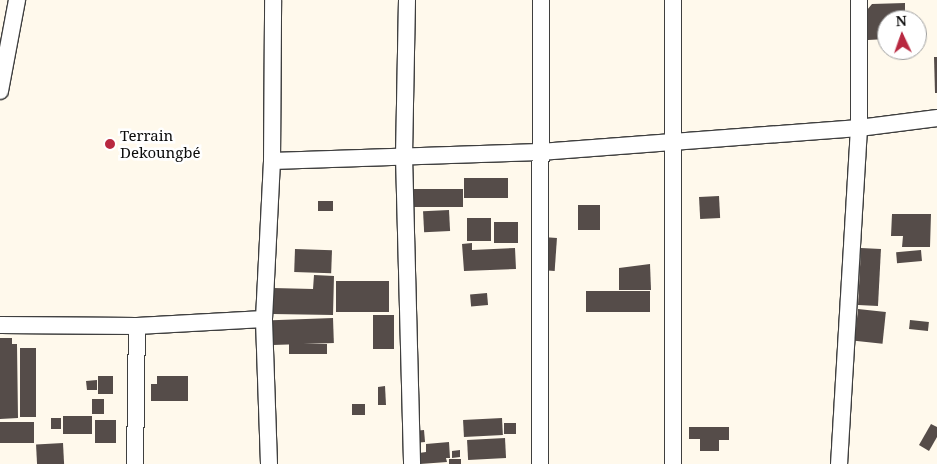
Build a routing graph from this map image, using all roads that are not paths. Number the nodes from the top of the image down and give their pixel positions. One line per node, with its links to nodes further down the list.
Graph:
1 (16, 0): 7 (street)
2 (273, 0): 13 (street)
3 (407, 0): 12 (street)
4 (542, 0): 11 (street)
5 (672, 0): 10 (street)
6 (859, 0): 9 (street)
7 (0, 91)
8 (937, 118): 9 (street)
9 (859, 128): 10 (street); 22 (street)
10 (675, 143): 11 (street); 21 (street)
11 (540, 152): 12 (street); 20 (street)
12 (404, 156): 13 (street); 19 (street)
13 (272, 161): 14 (street)
14 (264, 319): 16 (street); 18 (street)
15 (0, 325): 16 (street)
16 (137, 326): 17 (street)
17 (135, 464)
18 (269, 464)
19 (412, 464)
20 (540, 464)
21 (673, 464)
22 (839, 464)

